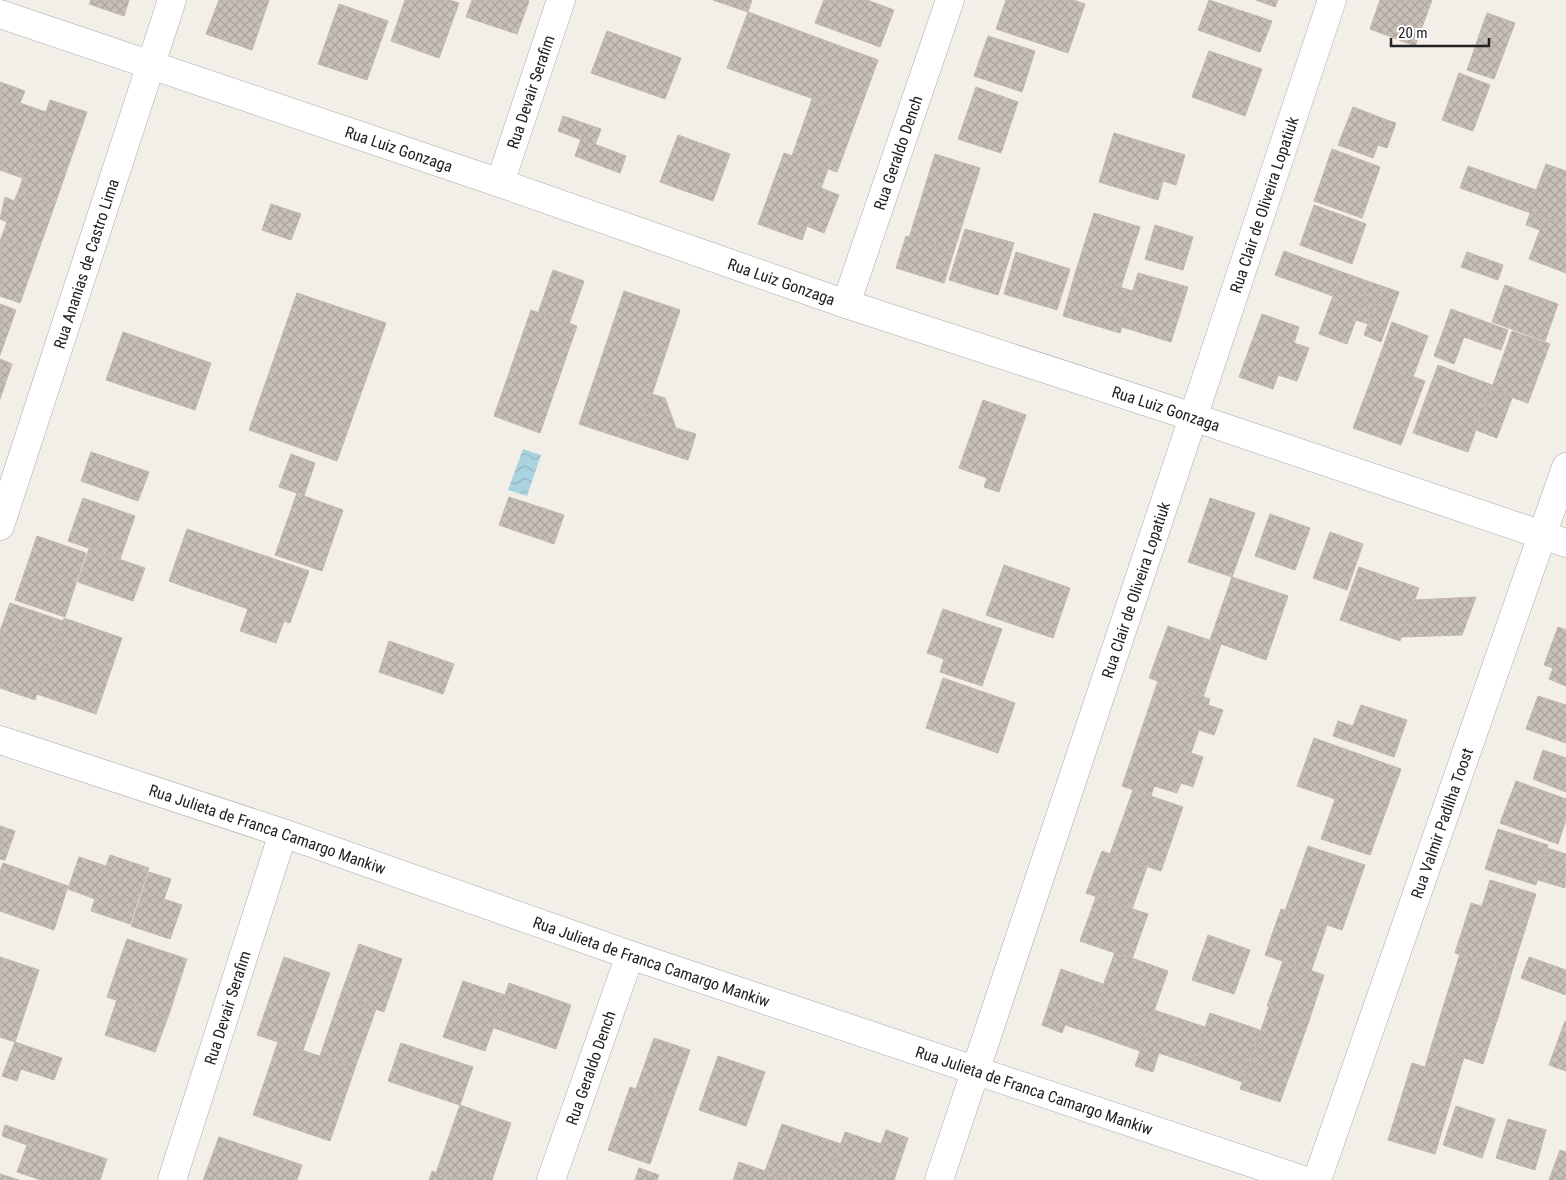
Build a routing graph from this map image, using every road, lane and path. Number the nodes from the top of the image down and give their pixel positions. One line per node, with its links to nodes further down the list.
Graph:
1 (172, 0): 6 (street, Rua Ananias de Castro Lima)
2 (562, 0): 7 (street, Rua Devair Serafim)
3 (950, 0): 8 (street, Rua Geraldo Dench)
4 (1332, 0): 9 (street, Rua Clair de Oliveira Lopatiuk)
5 (0, 14): 6 (street, Rua Luiz Gonzaga)
6 (151, 65): 7 (street, Rua Luiz Gonzaga); 11 (street, Rua Ananias de Castro Lima)
7 (500, 183): 8 (street, Rua Luiz Gonzaga)
8 (846, 304): 9 (street, Rua Luiz Gonzaga)
9 (1193, 417): 12 (street, Rua Luiz Gonzaga); 16 (street, Rua Clair de Oliveira Lopatiuk)
10 (1566, 467): 12 (street, Rua Valmir Padilha Toost)
11 (0, 526)
12 (1554, 539): 21 (street, Rua Valmir Padilha Toost)
13 (0, 740): 14 (street, Rua Julieta de Franca Camargo Mankiw)
14 (283, 834): 15 (street, Rua Julieta de Franca Camargo Mankiw); 17 (street, Rua Devair Serafim)
15 (630, 955): 16 (street, Rua Julieta de Franca Camargo Mankiw); 18 (street, Rua Geraldo Dench)
16 (977, 1071): 19 (street, Rua Clair de Oliveira Lopatiuk); 20 (street, Rua Julieta de Franca Camargo Mankiw)
17 (172, 1180)
18 (551, 1180)
19 (939, 1180)
20 (1303, 1180)
21 (1317, 1180)

